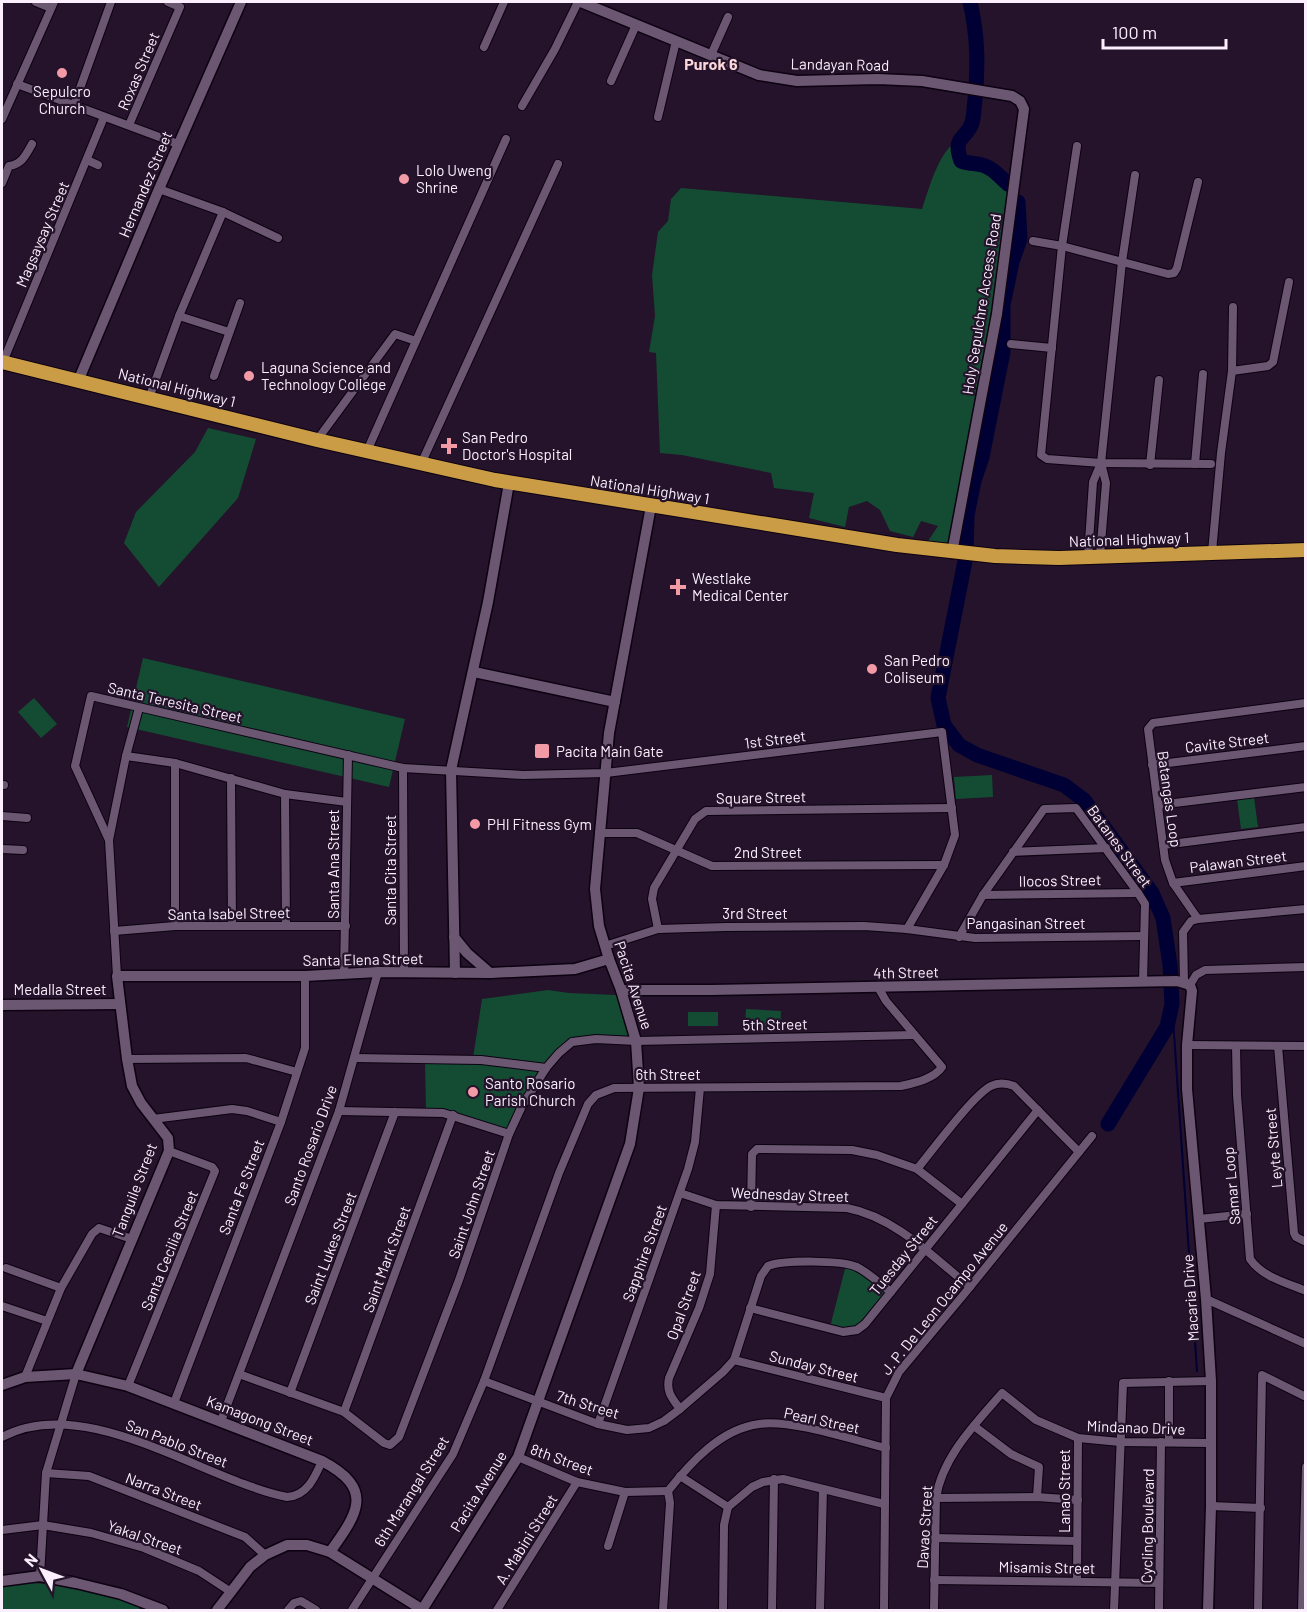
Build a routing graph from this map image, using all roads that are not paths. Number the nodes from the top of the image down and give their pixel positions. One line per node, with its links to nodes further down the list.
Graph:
1 (36, 2): 7 (street)
2 (111, 2): 16 (street)
3 (168, 2): 21 (street, Roxas Street)
4 (241, 2): 24 (street, Hernandez Street)
5 (504, 2): 11 (street)
6 (580, 2): 9 (street, Landayan Road); 17 (street)
7 (53, 5): 14 (street)
8 (728, 17): 12 (street)
9 (636, 25): 10 (street, Landayan Road); 13 (street)
10 (676, 41): 12 (street, Landayan Road); 19 (street)
11 (484, 47)
12 (711, 55): 15 (street, Landayan Road)
13 (611, 81)
14 (17, 84): 16 (street); 20 (street)
15 (980, 91): 65 (street, Holy Sepulchre Access Road)
16 (74, 105): 18 (street)
17 (522, 106)
18 (104, 117): 21 (street); 26 (street, Magsaysay Street)
19 (658, 117)
20 (2, 119)
21 (129, 125): 24 (street)
22 (506, 138): 44 (street)
23 (33, 144): 27 (street)
24 (178, 144): 33 (street, Hernandez Street)
25 (1077, 146): 37 (street)
26 (87, 160): 29 (street); 47 (street, Magsaysay Street)
27 (5, 164): 32 (street)
28 (558, 164): 57 (street)
29 (98, 165)
30 (1135, 175): 38 (street)
31 (1198, 182): 38 (street)
32 (2, 183)
33 (159, 189): 34 (street); 51 (street, Hernandez Street)
34 (223, 212): 35 (street); 42 (street)
35 (278, 238)
36 (1033, 242): 37 (street)
37 (1062, 246): 38 (street); 46 (street)
38 (1122, 262): 56 (street)
39 (1289, 282): 48 (street)
40 (240, 303): 43 (street)
41 (1233, 307): 48 (street)
42 (179, 316): 43 (street); 53 (street)
43 (229, 332): 50 (street)
44 (416, 341): 54 (street); 55 (street)
45 (1011, 344): 46 (street)
46 (1052, 348): 56 (street)
47 (2, 362): 51 (highway, National Highway 1)
48 (1232, 371): 64 (street)
49 (1203, 374): 58 (street)
50 (214, 376)
51 (79, 380): 53 (highway, National Highway 1)
52 (1159, 380): 60 (street)
53 (149, 398): 54 (highway, National Highway 1)
54 (317, 440): 55 (highway, National Highway 1)
55 (367, 450): 57 (highway, National Highway 1)
56 (1101, 463): 60 (street); 66 (street); 66 (street)
57 (421, 464): 61 (highway, National Highway 1)
58 (1195, 464): 59 (street); 60 (street)
59 (1211, 464)
60 (1150, 465)
61 (509, 483): 62 (highway, National Highway 1); 67 (street)
62 (651, 506): 65 (highway, National Highway 1); 68 (street, Pacita Avenue)
63 (1305, 549): 64 (highway, National Highway 1)
64 (1212, 552): 66 (highway, National Highway 1)
65 (961, 554): 66 (highway, National Highway 1)
66 (1094, 556)
67 (474, 672): 68 (street); 77 (street)
68 (615, 702): 78 (street, Pacita Avenue)
69 (1305, 703): 75 (street, Batangas Loop)
70 (139, 708): 72 (street, Santa Teresita Street); 73 (street, Tanguile Street); 89 (street, Santa Teresita Street)
71 (1305, 746): 75 (street, Cavite Street)
72 (348, 754): 76 (street, Santa Teresita Street); 82 (street, Santa Ana Street)
73 (126, 756): 74 (street); 89 (street, Tanguile Street)
74 (175, 763): 79 (street); 105 (street)
75 (1152, 765): 83 (street, Batangas Loop)
76 (403, 768): 77 (street, 1st Street); 117 (street, Santa Cita Street)
77 (451, 770): 78 (street, 1st Street); 110 (street)
78 (606, 773): 84 (street, 1st Street); 88 (street, Pacita Avenue)
79 (231, 778): 81 (street); 103 (street)
80 (1305, 787): 83 (street)
81 (285, 794): 82 (street); 104 (street)
82 (347, 802): 106 (street, Santa Ana Street)
83 (1158, 805): 90 (street, Batangas Loop)
84 (952, 808): 93 (street, Square Street); 96 (street, 1st Street)
85 (2, 816): 86 (street)
86 (27, 818)
87 (1305, 827): 90 (street)
88 (599, 833): 93 (street, 2nd Street); 113 (street, Pacita Avenue)
89 (109, 840): 109 (street, Tanguile Street)
90 (1163, 845): 98 (street, Batangas Loop)
91 (1107, 848): 95 (street); 95 (street, Batanes Street); 99 (street, Batanes Street)
92 (2, 849): 94 (street)
93 (675, 849): 96 (street, 2nd Street); 107 (street, Square Street)
94 (23, 850)
95 (1013, 852): 100 (street)
96 (944, 865): 108 (street, 1st Street)
97 (1305, 866): 98 (street, Palawan Street)
98 (1173, 883): 102 (street, Batangas Loop)
99 (1138, 892): 100 (street, Ilocos Street); 111 (street, Batanes Street)
100 (983, 895): 112 (street)
101 (1305, 909): 102 (street)
102 (1198, 920): 124 (street)
103 (232, 925): 104 (street, Santa Isabel Street); 105 (street, Santa Isabel Street)
104 (286, 925): 106 (street, Santa Isabel Street)
105 (175, 926): 109 (street, Santa Isabel Street)
106 (346, 926): 118 (street, Santa Ana Street)
107 (658, 929): 108 (street, 3rd Street); 113 (street, 3rd Street)
108 (907, 929): 112 (street, Pangasinan Street)
109 (114, 931): 121 (street, Tanguile Street)
110 (454, 936): 119 (street); 120 (street)
111 (1144, 936): 112 (street, Pangasinan Street); 123 (street, Batanes Street)
112 (959, 937)
113 (605, 946): 114 (street, Pacita Avenue)
114 (609, 959): 120 (street, Santa Elena Street); 126 (street, Pacita Avenue)
115 (1305, 967): 124 (street)
116 (378, 972): 117 (street, Santa Elena Street); 118 (street, Santa Elena Street); 135 (street, Santo Rosario Drive)
117 (404, 972): 119 (street, Santa Elena Street)
118 (344, 973): 122 (street, Santa Elena Street)
119 (455, 973): 120 (street, Santa Elena Street)
120 (490, 973)
121 (117, 976): 122 (street, Santa Elena Street); 127 (street, Tanguile Street)
122 (305, 976): 138 (street, Santa Fe Street)
123 (1144, 979): 124 (street, 4th Street); 125 (street, 4th Street)
124 (1184, 982): 131 (street, Macaria Drive)
125 (878, 987): 126 (street, 4th Street); 129 (street, 6th Street)
126 (621, 990): 130 (street, Pacita Avenue)
127 (119, 1004): 128 (street, Medalla Street); 136 (street, Tanguile Street)
128 (2, 1005)
129 (914, 1035): 130 (street, 5th Street); 140 (street, 6th Street)
130 (636, 1041): 137 (street, Saint John Street); 139 (street, Pacita Avenue)
131 (1187, 1045): 132 (street); 157 (street, Macaria Drive)
132 (1236, 1046): 133 (street); 156 (street, Samar Loop)
133 (1278, 1046): 134 (street); 159 (street, Leyte Street)
134 (1305, 1046)
135 (355, 1058): 137 (street); 142 (street, Santo Rosario Drive)
136 (127, 1059): 138 (street); 145 (street, Tanguile Street)
137 (546, 1068): 147 (street, Saint John Street)
138 (297, 1072): 146 (street, Santa Fe Street)
139 (639, 1088): 140 (street, 6th Street); 175 (street, 6th Street); 184 (street, Pacita Avenue)
140 (700, 1088): 152 (street, Sapphire Street)
141 (1038, 1110): 150 (street); 151 (street); 153 (street, Tuesday Street)
142 (339, 1111): 143 (street); 173 (street, Santo Rosario Drive)
143 (395, 1112): 144 (street); 180 (street, Saint Lukes Street)
144 (453, 1115): 147 (street); 187 (street, Saint Mark Street)
145 (153, 1119): 146 (street); 149 (street, Tanguile Street)
146 (281, 1122): 185 (street, Santa Fe Street)
147 (509, 1134): 187 (street, Saint John Street)
148 (1092, 1136): 150 (street, J. P. De Leon Ocampo Avenue)
149 (169, 1150): 158 (street, Tanguile Street); 179 (street, Santa Cecilia Street)
150 (1078, 1152): 162 (street, J. P. De Leon Ocampo Avenue)
151 (917, 1169): 153 (street); 155 (street)
152 (680, 1193): 154 (street, Wednesday Street); 190 (street, Sapphire Street)
153 (962, 1204): 160 (street, Tuesday Street)
154 (716, 1205): 155 (street, Wednesday Street); 186 (street, Opal Street)
155 (751, 1207): 160 (street, Wednesday Street)
156 (1247, 1214): 157 (street); 164 (street, Samar Loop)
157 (1199, 1219): 166 (street, Macaria Drive)
158 (132, 1239): 163 (street); 172 (street, Tanguile Street)
159 (1305, 1242)
160 (924, 1250): 162 (street, Wednesday Street); 165 (street, Tuesday Street)
161 (6, 1268): 163 (street)
162 (970, 1287): 183 (street, J. P. De Leon Ocampo Avenue)
163 (61, 1288): 169 (street)
164 (1305, 1291)
165 (891, 1292): 168 (street, Tuesday Street); 168 (street)
166 (1206, 1299): 170 (street); 176 (street, Macaria Drive)
167 (2, 1306): 169 (street)
168 (750, 1308): 171 (street)
169 (48, 1321): 174 (street)
170 (1305, 1344)
171 (734, 1360): 183 (street, Sunday Street); 186 (street, 7th Street)
172 (76, 1374): 174 (street, Kamagong Street); 179 (street, Kamagong Street); 189 (street, Tanguile Street)
173 (239, 1374): 180 (street); 188 (street, Santo Rosario Drive)
174 (25, 1377): 178 (street, Kamagong Street)
175 (484, 1381): 184 (street, 7th Street); 223 (street, 6th Marangal Street)
176 (1211, 1381): 177 (street); 196 (street, Macaria Drive)
177 (1169, 1382): 194 (street); 195 (street, Cycling Boulevard)
178 (2, 1385)
179 (128, 1386): 185 (street, Kamagong Street)
180 (290, 1393): 187 (street)
181 (1002, 1393): 191 (street, Davao Street); 193 (street, Mindanao Drive)
182 (1305, 1397): 214 (street)
183 (886, 1398): 197 (street, J. P. De Leon Ocampo Avenue)
184 (538, 1402): 190 (street, 7th Street); 198 (street, Pacita Avenue)
185 (174, 1403): 188 (street, Kamagong Street)
186 (680, 1409): 190 (street, 7th Street)
187 (344, 1412)
188 (221, 1421): 199 (street, Kamagong Street)
189 (61, 1424): 192 (street, San Pablo Street); 199 (street, San Pablo Street); 201 (street, Tanguile Street)
190 (598, 1424)
191 (974, 1426): 208 (street); 209 (street, Davao Street)
192 (2, 1437)
193 (1078, 1438): 194 (street, Mindanao Drive); 210 (street, Lanao Street)
194 (1120, 1442): 195 (street, Mindanao Drive); 227 (street)
195 (1165, 1442): 196 (street, Mindanao Drive); 228 (street, Cycling Boulevard)
196 (1210, 1443): 212 (street, Macaria Drive)
197 (886, 1448): 202 (street, Pearl Street); 211 (street, J. P. De Leon Ocampo Avenue)
198 (518, 1457): 204 (street, 8th Street); 232 (street, Pacita Avenue)
199 (322, 1461): 220 (street, Kamagong Street)
200 (1305, 1467): 229 (street)
201 (46, 1473): 215 (street, Tanguile Street); 221 (street, Narra Street)
202 (680, 1476): 206 (street, Pearl Street); 213 (street)
203 (774, 1479): 205 (street); 213 (street); 241 (street)
204 (578, 1482): 207 (street, 8th Street); 238 (street, A. Mabini Street)
205 (823, 1489): 211 (street); 242 (street)
206 (668, 1491): 207 (street, 8th Street); 239 (street)
207 (625, 1492): 219 (street)
208 (1037, 1497): 209 (street); 210 (street)
209 (936, 1498): 217 (street, Davao Street)
210 (1078, 1500): 218 (street, Lanao Street)
211 (884, 1504): 243 (street, J. P. De Leon Ocampo Avenue)
212 (1211, 1506): 214 (street); 247 (street, Macaria Drive)
213 (728, 1507): 240 (street)
214 (1261, 1508): 248 (street)
215 (43, 1526): 216 (street, Yakal Street); 222 (street, Tanguile Street); 230 (street, Yakal Street)
216 (2, 1530)
217 (935, 1538): 218 (street); 224 (street, Davao Street)
218 (1077, 1541): 226 (street, Lanao Street)
219 (608, 1546)
220 (330, 1552): 221 (street); 223 (street)
221 (265, 1554): 230 (street)
222 (40, 1576): 225 (street); 231 (street)
223 (372, 1578): 232 (street); 237 (street, 6th Marangal Street)
224 (934, 1580): 226 (street, Misamis Street); 244 (street, Davao Street)
225 (2, 1581)
226 (1077, 1581): 227 (street, Misamis Street)
227 (1116, 1581): 228 (street, Misamis Street); 245 (street)
228 (1160, 1583): 246 (street, Cycling Boulevard)
229 (1304, 1591): 249 (street)
230 (231, 1592): 234 (street)
231 (141, 1606): 233 (street)
232 (422, 1610)
233 (163, 1611)
234 (217, 1611)
235 (288, 1611): 236 (street)
236 (316, 1611)
237 (352, 1611)
238 (497, 1611)
239 (663, 1611)
240 (723, 1611)
241 (772, 1611)
242 (820, 1611)
243 (884, 1611)
244 (934, 1611)
245 (1114, 1611)
246 (1159, 1611)
247 (1208, 1611)
248 (1258, 1611)
249 (1302, 1611)

